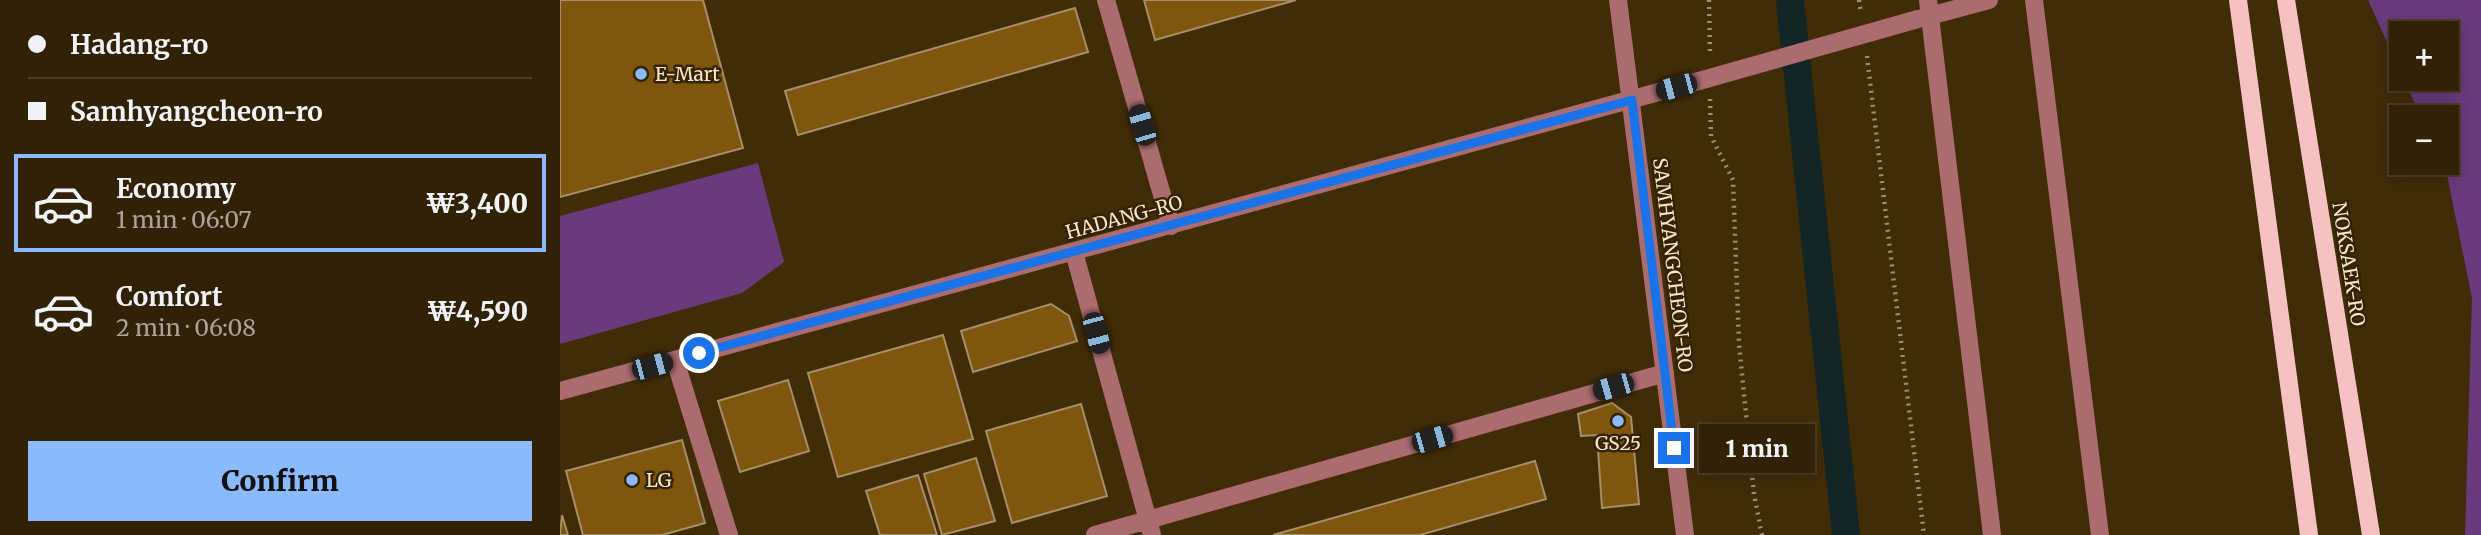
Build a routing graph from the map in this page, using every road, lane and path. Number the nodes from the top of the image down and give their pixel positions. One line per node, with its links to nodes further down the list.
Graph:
1 (1106, 0): 14 (street)
2 (1618, 0): 13 (street, SAMHYANGCHEON-RO)
3 (1709, 0): 12 (path)
4 (1859, 0): 10 (path)
5 (1989, 0): 9 (street)
6 (2034, 0): 26 (street)
7 (2238, 0): 27 (main road)
8 (2286, 0): 28 (main road, NOKSAEK-RO)
9 (1926, 12): 12 (street, HADANG-RO, bridge); 25 (street)
10 (1863, 26)
11 (1866, 53): 24 (path)
12 (1706, 82): 13 (street, HADANG-RO); 23 (path)
13 (1632, 100): 14 (street, HADANG-RO); 17 (street, SAMHYANGCHEON-RO)
14 (1171, 226): 15 (street, HADANG-RO)
15 (1074, 252): 16 (street, HADANG-RO); 19 (street)
16 (675, 360): 18 (street, HADANG-RO); 20 (street)
17 (1665, 373): 19 (street); 22 (street, SAMHYANGCHEON-RO)
18 (560, 391)
19 (1150, 528): 21 (street)
20 (729, 535)
21 (1095, 535)
22 (1685, 535)
23 (1762, 535)
24 (1924, 535)
25 (1992, 535)
26 (2100, 535)
27 (2309, 535)
28 (2371, 535)

